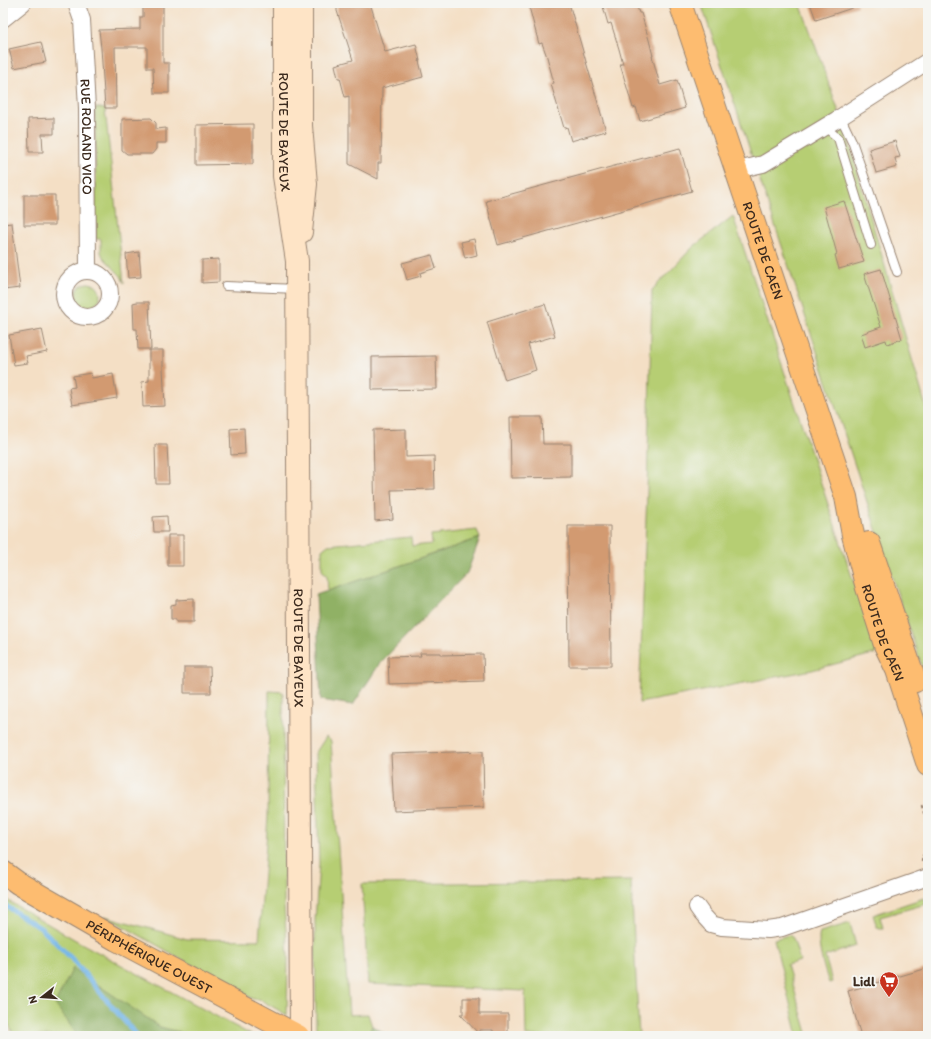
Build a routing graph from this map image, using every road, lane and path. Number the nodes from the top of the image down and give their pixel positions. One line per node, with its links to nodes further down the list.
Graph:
1 (23, 3): 6 (street)
2 (76, 3): 13 (street, RUE ROLAND VICO)
3 (284, 3): 12 (main road, ROUTE DE BAYEUX)
4 (301, 3): 12 (main road, ROUTE DE BAYEUX)
5 (680, 3): 10 (main road, ROUTE DE CAEN)
6 (3, 19)
7 (928, 61): 8 (street)
8 (841, 118): 9 (street); 14 (lane)
9 (825, 127): 10 (street); 11 (lane)
10 (737, 170): 17 (main road, ROUTE DE CAEN)
11 (871, 245)
12 (297, 261): 16 (main road, ROUTE DE BAYEUX)
13 (88, 271)
14 (897, 272)
15 (226, 286): 16 (lane)
16 (297, 289): 27 (main road, ROUTE DE BAYEUX)
17 (846, 498): 18 (main road, ROUTE DE CAEN); 19 (main road, ROUTE DE CAEN)
18 (928, 719)
19 (928, 765)
20 (928, 803): 21 (path)
21 (928, 826)
22 (928, 849): 24 (path)
23 (3, 872): 26 (main road, PÉRIPHÉRIQUE OUEST)
24 (925, 872): 25 (street)
25 (697, 907)
26 (298, 1036)
27 (302, 1036)

